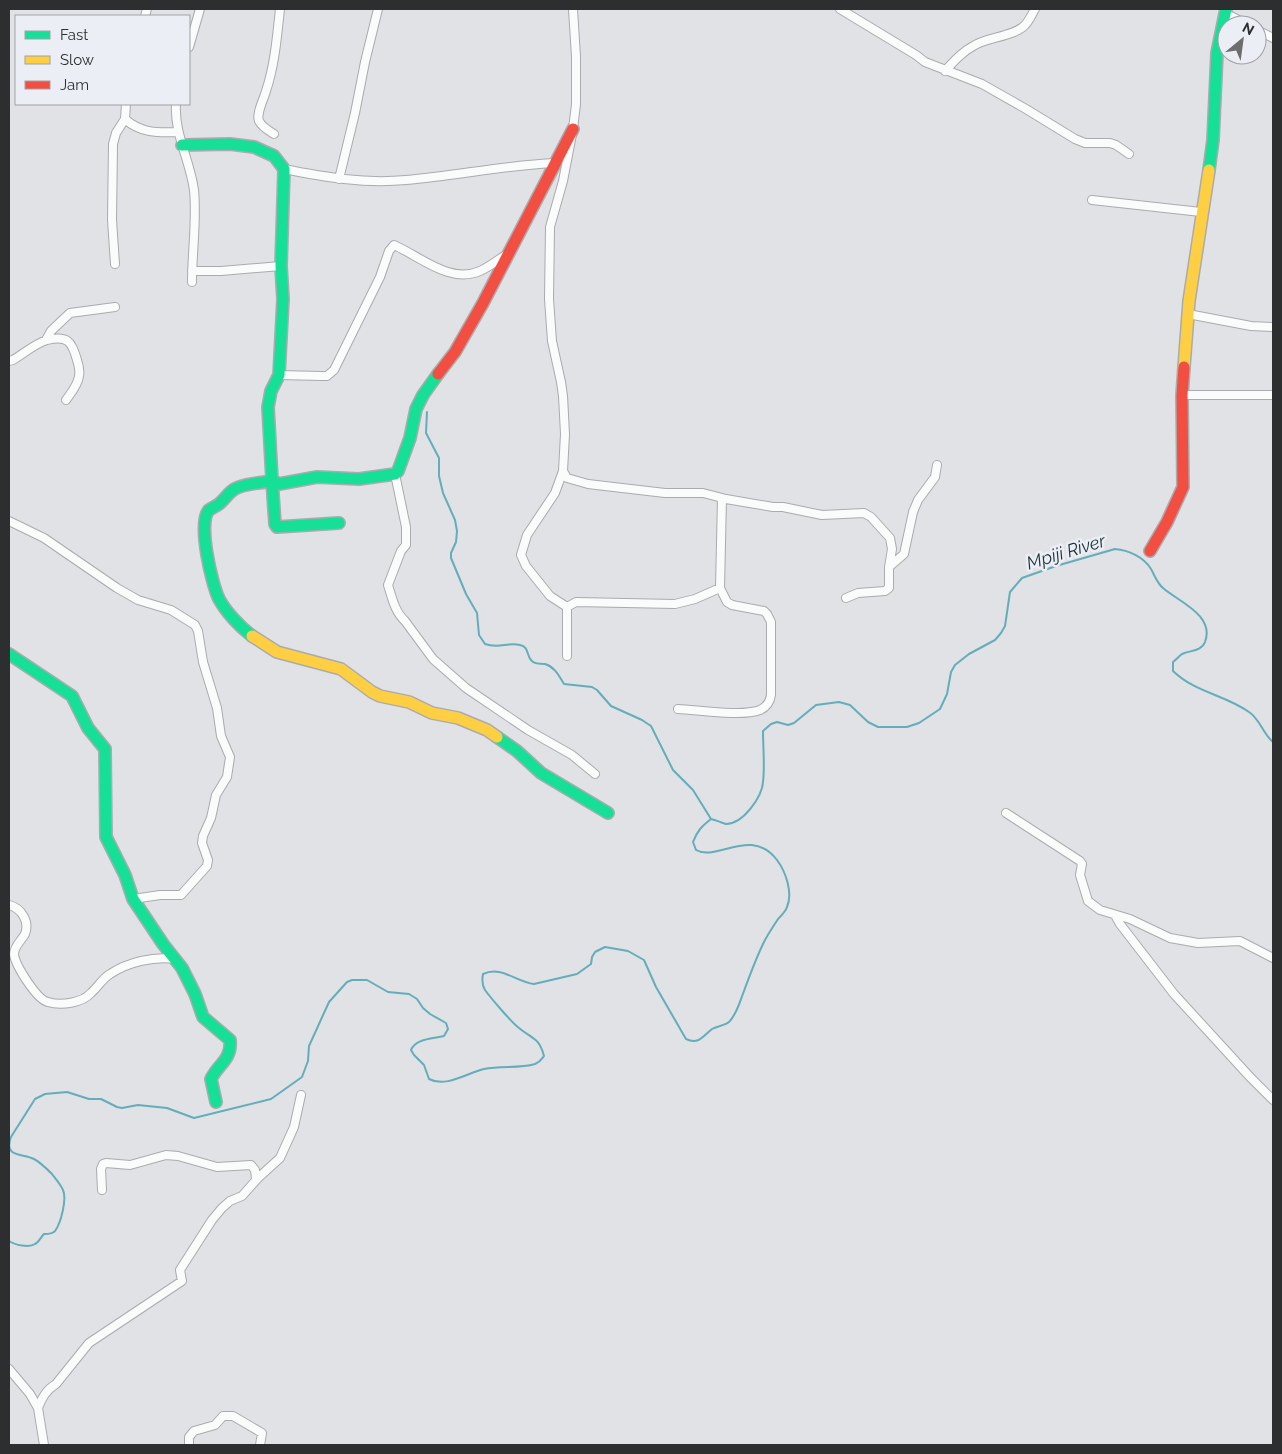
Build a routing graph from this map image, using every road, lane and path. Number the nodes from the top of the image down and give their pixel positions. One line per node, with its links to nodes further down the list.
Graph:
1 (200, 9): 8 (street)
2 (280, 9): 15 (street)
3 (378, 9): 20 (street)
4 (573, 9): 13 (street)
5 (840, 9): 9 (street)
6 (1035, 9): 9 (street)
7 (1226, 11): 22 (street)
8 (190, 44)
9 (946, 71): 17 (street)
10 (126, 105): 12 (street)
11 (176, 105): 14 (street)
12 (125, 120): 14 (street); 24 (street)
13 (573, 130): 18 (street); 38 (street)
14 (178, 132): 16 (street)
15 (274, 134)
16 (182, 145): 19 (street); 26 (street)
17 (1129, 154)
18 (555, 163): 20 (street); 23 (street)
19 (284, 169): 20 (street); 25 (street)
20 (339, 179)
21 (1092, 200): 22 (street)
22 (1201, 212): 29 (street)
23 (508, 254): 33 (street); 39 (street)
24 (115, 264)
25 (281, 266): 26 (street); 33 (street)
26 (192, 271): 27 (street)
27 (192, 282)
28 (115, 307): 31 (street)
29 (1188, 314): 30 (street); 34 (street)
30 (1273, 327)
31 (46, 340): 32 (street); 36 (street)
32 (10, 362)
33 (279, 375): 40 (street)
34 (1182, 395): 35 (street); 44 (street)
35 (1273, 395)
36 (66, 400)
37 (937, 466): 45 (street)
38 (563, 471): 41 (street); 48 (street)
39 (395, 474): 40 (street); 52 (street)
40 (272, 480): 43 (street); 53 (street)
41 (722, 498): 45 (street); 46 (street)
42 (9, 521): 55 (street)
43 (339, 523)
44 (1150, 551)
45 (889, 567): 47 (street)
46 (720, 588): 48 (street); 51 (street)
47 (846, 598)
48 (567, 607): 50 (street)
49 (9, 654): 55 (street)
50 (567, 656)
51 (678, 709)
52 (595, 774)
53 (608, 813)
54 (1006, 814): 57 (street)
55 (132, 899): 59 (street)
56 (9, 905): 59 (street)
57 (1115, 915): 58 (street); 61 (street)
58 (1273, 958)
59 (176, 959): 62 (street)
60 (301, 1095): 63 (street)
61 (1273, 1100)
62 (216, 1102)
63 (256, 1180): 64 (street); 66 (street)
64 (102, 1190)
65 (9, 1369): 66 (street)
66 (38, 1408): 67 (street)
67 (44, 1445)
68 (189, 1445): 69 (street)
69 (260, 1445)

